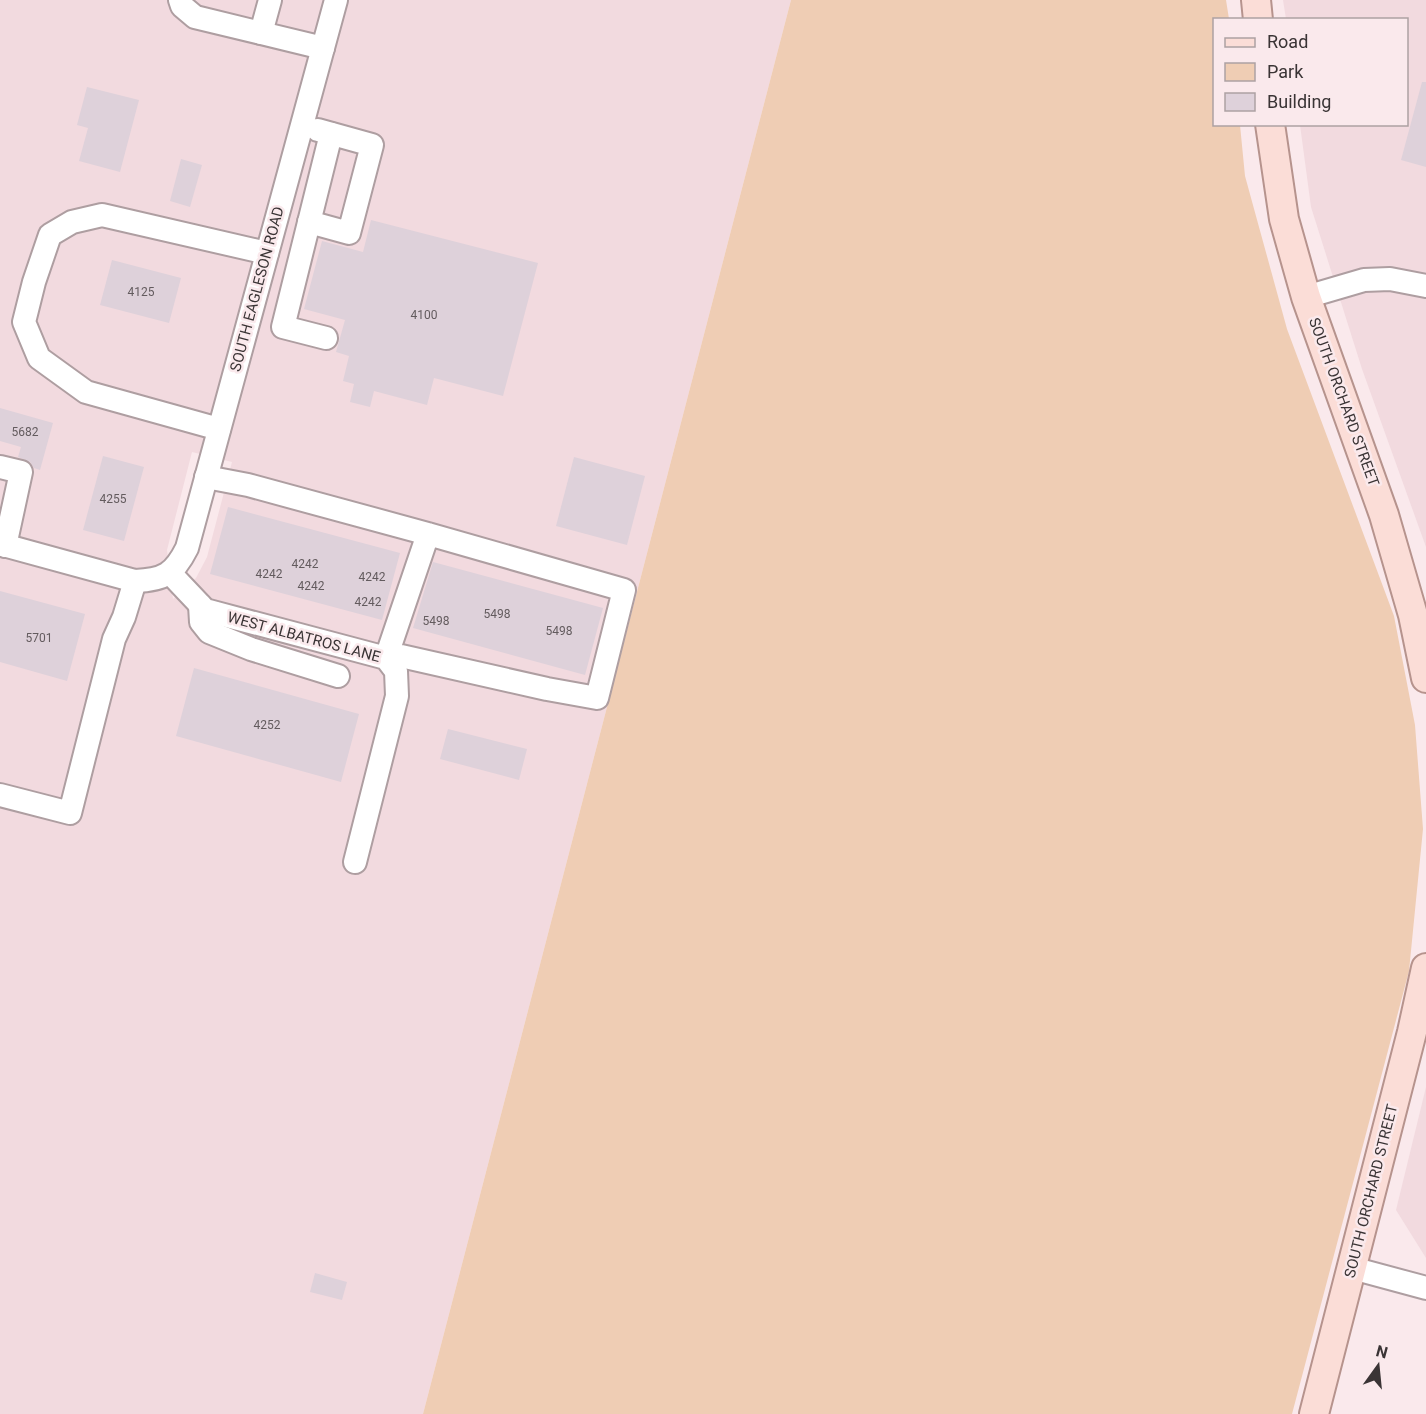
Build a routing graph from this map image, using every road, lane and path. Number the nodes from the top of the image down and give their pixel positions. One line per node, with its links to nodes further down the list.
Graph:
1 (180, 0): 6 (street)
2 (270, 0): 6 (street)
3 (336, 0): 7 (street, SOUTH EAGLESON ROAD)
4 (1256, 0): 5 (main road)
5 (1258, 18)
6 (261, 33): 7 (street)
7 (323, 48): 8 (street, SOUTH EAGLESON ROAD)
8 (302, 126): 10 (street); 12 (street, SOUTH EAGLESON ROAD)
9 (1269, 126): 15 (main road, SOUTH ORCHARD STREET)
10 (331, 134): 11 (street); 11 (street)
11 (309, 222): 13 (street)
12 (265, 260): 13 (street); 17 (street, SOUTH EAGLESON ROAD); 17 (street)
13 (295, 277): 16 (street)
14 (1426, 286): 15 (street)
15 (1306, 297): 27 (main road, SOUTH ORCHARD STREET)
16 (326, 338)
17 (219, 429): 19 (street, SOUTH EAGLESON ROAD)
18 (0, 467): 21 (street)
19 (206, 477): 20 (street); 22 (street, SOUTH EAGLESON ROAD)
20 (428, 534): 25 (street); 25 (street)
21 (2, 545): 23 (street)
22 (170, 573): 23 (street); 24 (street, WEST ALBATROS LANE)
23 (135, 581): 28 (street)
24 (200, 605): 25 (street, WEST ALBATROS LANE); 26 (street)
25 (386, 658): 29 (street, WEST ALBATROS LANE)
26 (338, 675)
27 (1426, 678)
28 (0, 795)
29 (355, 862)
30 (1426, 968): 31 (main road, SOUTH ORCHARD STREET)
31 (1352, 1268): 32 (street); 33 (main road, SOUTH ORCHARD STREET)
32 (1426, 1288)
33 (1314, 1414)

